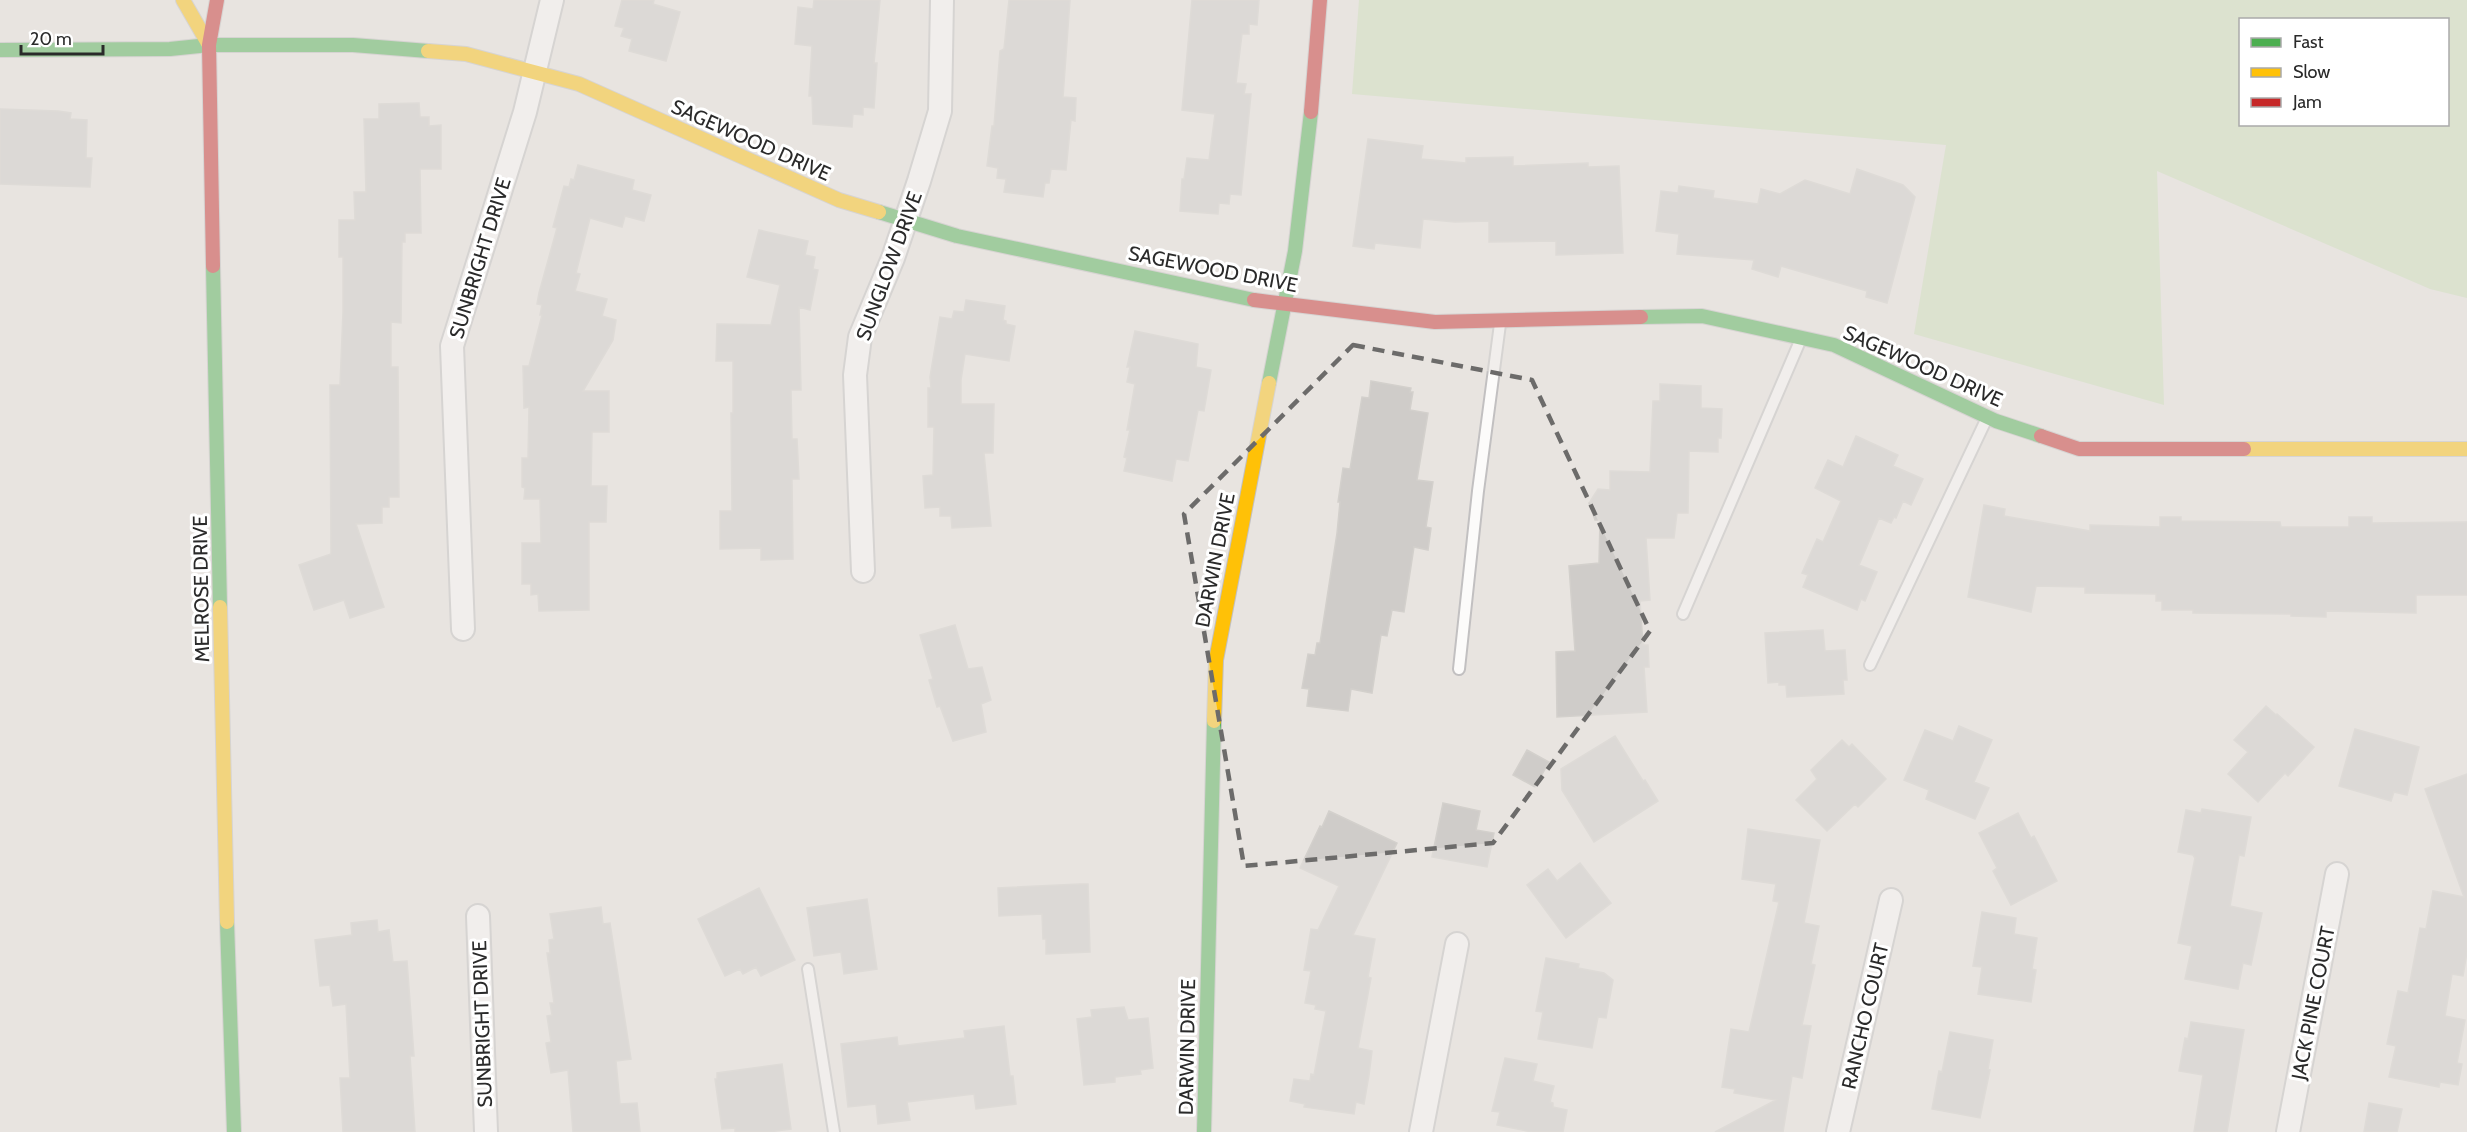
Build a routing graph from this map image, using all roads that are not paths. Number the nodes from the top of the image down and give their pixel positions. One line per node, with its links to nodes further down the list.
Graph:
1 (183, 0): 6 (street, MELROSE DRIVE)
2 (217, 0): 6 (street, MELROSE DRIVE)
3 (552, 0): 8 (street, SUNBRIGHT DRIVE)
4 (942, 0): 9 (street, SUNGLOW DRIVE)
5 (1320, 0): 10 (street, DARWIN DRIVE)
6 (209, 45): 7 (street, SAGEWOOD DRIVE); 8 (street, SAGEWOOD DRIVE); 25 (street, MELROSE DRIVE)
7 (0, 50)
8 (535, 71): 9 (street, SAGEWOOD DRIVE); 17 (street, SUNBRIGHT DRIVE)
9 (906, 221): 10 (street, SAGEWOOD DRIVE); 15 (street, SUNGLOW DRIVE)
10 (1286, 304): 11 (street, SAGEWOOD DRIVE); 28 (street, DARWIN DRIVE)
11 (1500, 321): 12 (street, SAGEWOOD DRIVE); 19 (lane)
12 (1801, 338): 13 (street, SAGEWOOD DRIVE); 16 (lane)
13 (1987, 417): 14 (street, SAGEWOOD DRIVE); 18 (lane)
14 (2467, 449)
15 (863, 571)
16 (1683, 614)
17 (463, 629)
18 (1870, 664)
19 (1459, 669)
20 (2337, 874): 31 (street, JACK PINE COURT)
21 (1891, 900): 30 (street, RANCHO COURT)
22 (478, 915): 26 (street, SUNBRIGHT DRIVE)
23 (1457, 944): 29 (street)
24 (808, 969): 27 (lane)
25 (234, 1132)
26 (486, 1132)
27 (834, 1132)
28 (1204, 1132)
29 (1421, 1132)
30 (1838, 1132)
31 (2288, 1132)

